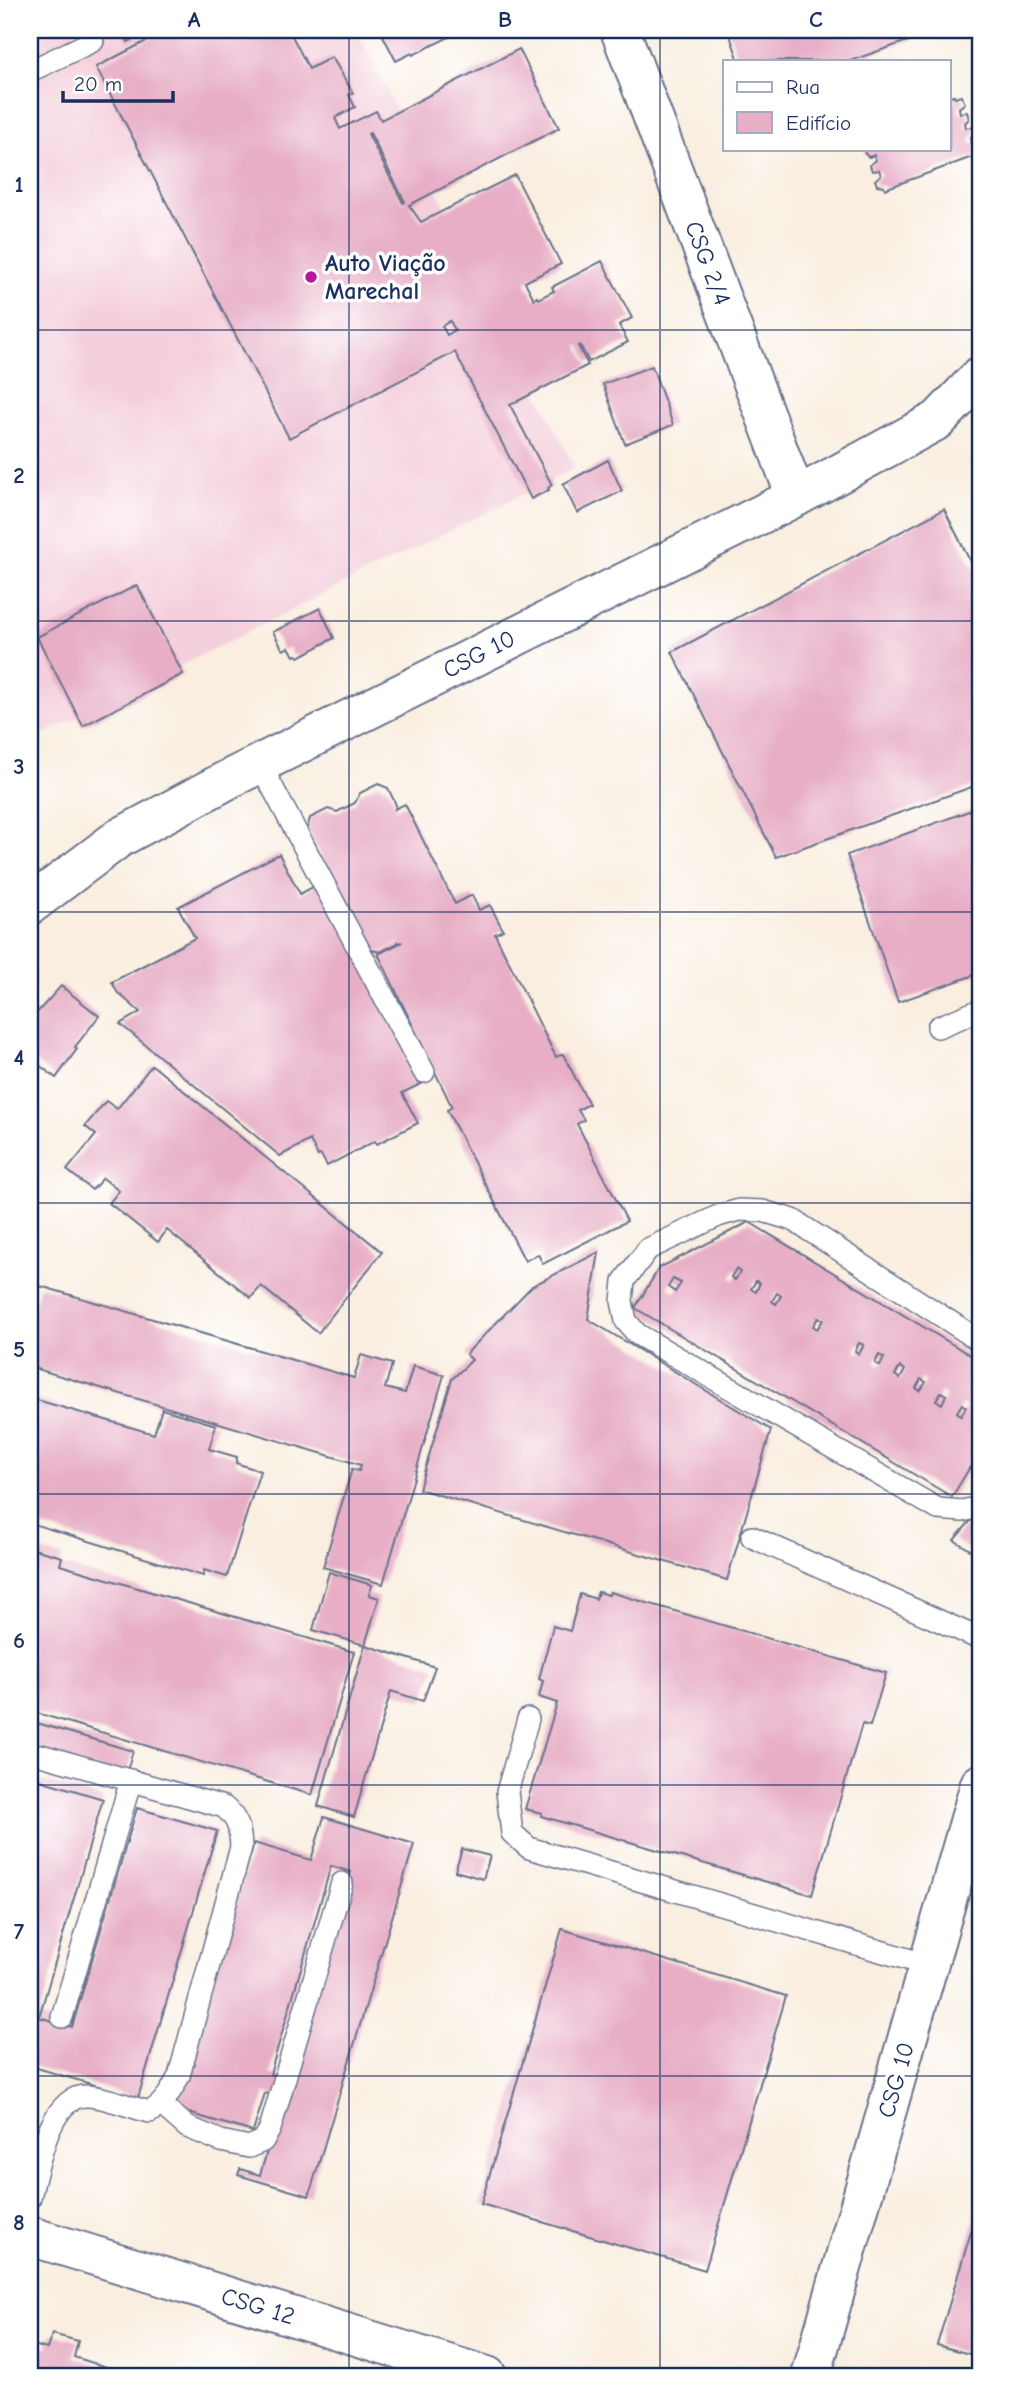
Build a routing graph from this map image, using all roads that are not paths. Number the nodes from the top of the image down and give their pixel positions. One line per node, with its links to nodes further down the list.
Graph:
1 (620, 30): 7 (street, CSG 2/4)
2 (93, 41): 3 (lane)
3 (30, 71)
4 (980, 376): 6 (street, CSG 10)
5 (980, 417): 6 (street, CSG 10)
6 (939, 420): 7 (street, CSG 10)
7 (796, 496): 8 (street, CSG 10)
8 (260, 764): 9 (street, CSG 10); 12 (lane)
9 (30, 905)
10 (980, 1010): 11 (lane)
11 (938, 1027)
12 (424, 1072)
13 (980, 1341): 14 (lane)
14 (980, 1507)
15 (752, 1537): 16 (lane)
16 (980, 1639)
17 (528, 1719): 22 (lane)
18 (30, 1755): 19 (lane)
19 (131, 1780): 23 (lane); 24 (lane)
20 (980, 1784): 22 (street, CSG 10)
21 (342, 1883): 24 (lane)
22 (928, 1965): 28 (street, CSG 10)
23 (62, 2017)
24 (162, 2105): 25 (lane)
25 (30, 2197)
26 (30, 2236): 27 (street, CSG 12)
27 (486, 2376)
28 (811, 2376)

